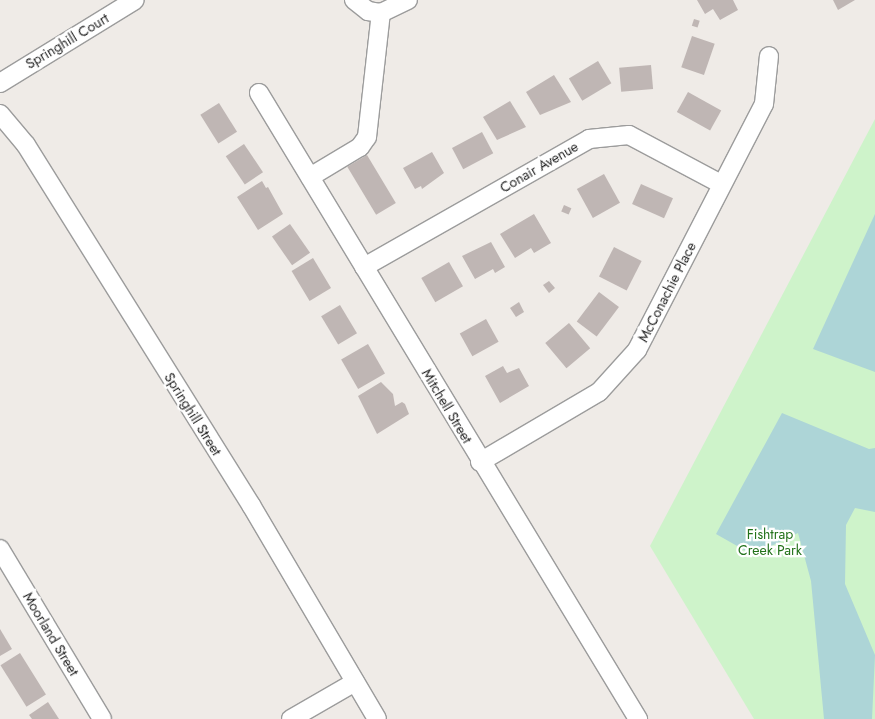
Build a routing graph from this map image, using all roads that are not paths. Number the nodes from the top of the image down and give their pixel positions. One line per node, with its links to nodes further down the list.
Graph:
1 (135, 0): 6 (street, Springhill Court)
2 (354, 0): 4 (street)
3 (408, 0): 4 (street)
4 (381, 12): 9 (street)
5 (769, 56): 10 (street, McConachie Place)
6 (0, 83)
7 (259, 93): 9 (street, Mitchell Street)
8 (0, 114): 14 (street, Springhill Street)
9 (310, 177): 11 (street, Mitchell Street)
10 (721, 184): 11 (street, Conair Avenue); 12 (street, McConachie Place)
11 (364, 267): 12 (street, Mitchell Street)
12 (480, 462): 18 (street, Mitchell Street)
13 (0, 549): 15 (street, Moorland Street)
14 (355, 682): 16 (street); 17 (street, Springhill Street)
15 (102, 719)
16 (291, 719)
17 (377, 719)
18 (638, 719)

